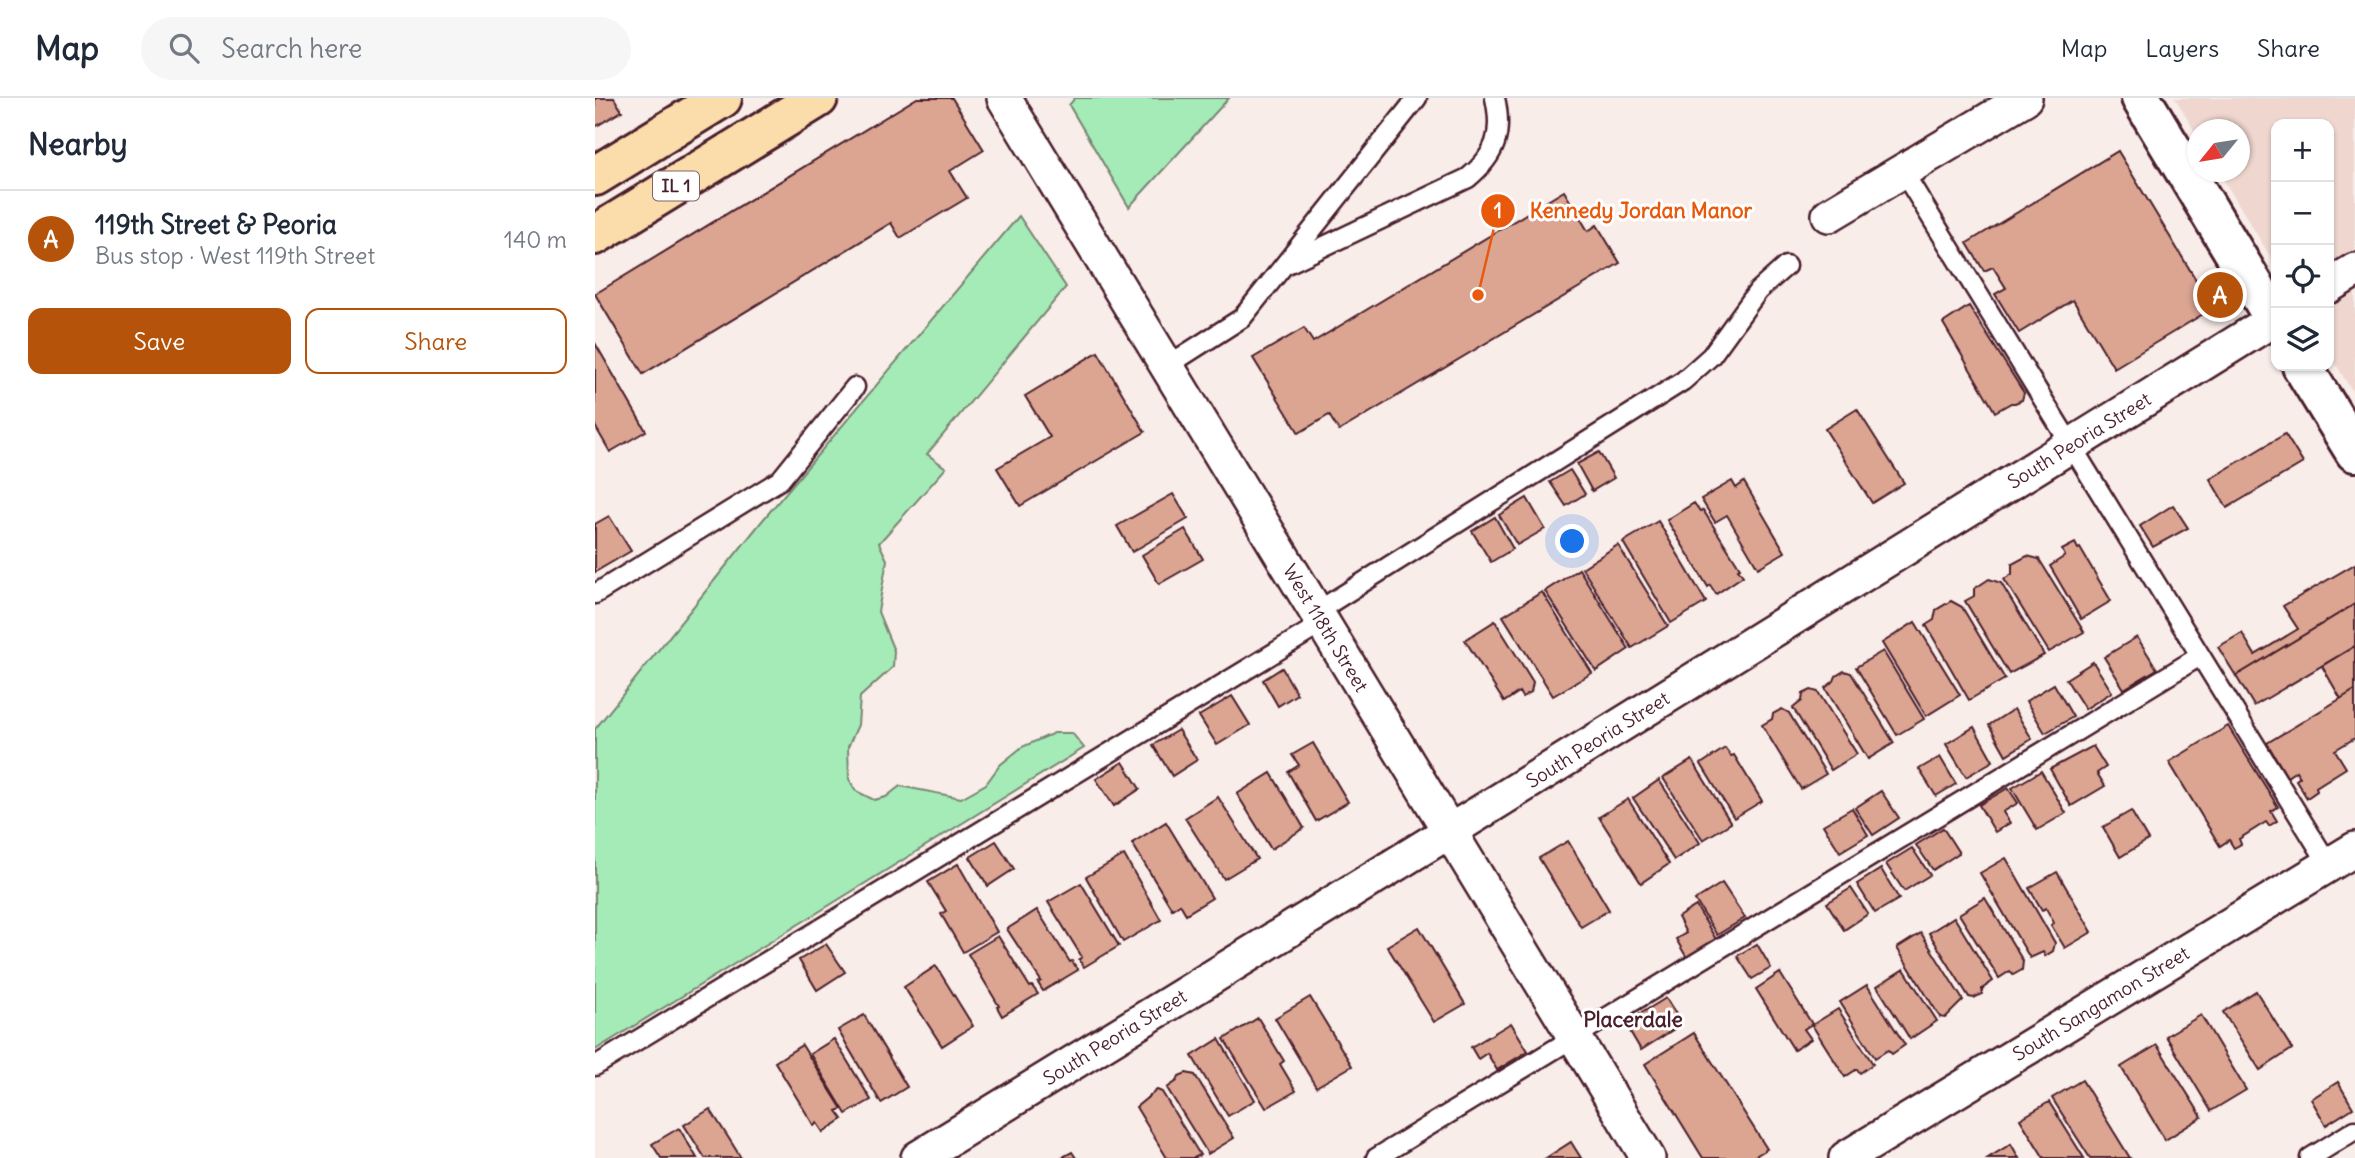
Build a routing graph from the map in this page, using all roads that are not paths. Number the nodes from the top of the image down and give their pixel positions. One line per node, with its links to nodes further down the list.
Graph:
1 (722, 98): 9 (main road, IL 1)
2 (818, 98): 11 (main road, IL 1)
3 (1004, 98): 18 (street, West 118th Street)
4 (1417, 98): 12 (lane)
5 (1495, 98): 12 (lane)
6 (2025, 98): 8 (street)
7 (2141, 98): 16 (street)
8 (1902, 170): 10 (street); 21 (lane)
9 (595, 176)
10 (1829, 215)
11 (595, 235)
12 (1283, 266): 18 (lane)
13 (1786, 266): 24 (lane)
14 (2355, 270): 15 (street)
15 (2334, 283)
16 (2271, 311)
17 (2271, 322): 21 (street, South Peoria Street)
18 (1167, 366): 24 (street, West 118th Street)
19 (2305, 371): 22 (street)
20 (855, 387): 23 (lane)
21 (2071, 446): 25 (lane); 26 (street, South Peoria Street)
22 (2355, 452)
23 (595, 594)
24 (1320, 617): 26 (street, West 118th Street); 29 (lane)
25 (2200, 656): 27 (lane); 28 (lane)
26 (1450, 832): 28 (street, West 118th Street); 31 (street, South Peoria Street)
27 (2342, 857): 34 (street, South Sangamon Street)
28 (1575, 1037): 32 (lane); 33 (street, West 118th Street)
29 (595, 1066)
30 (2355, 1130): 35 (lane)
31 (918, 1158)
32 (1376, 1158)
33 (1648, 1158)
34 (1846, 1158)
35 (2310, 1158)

